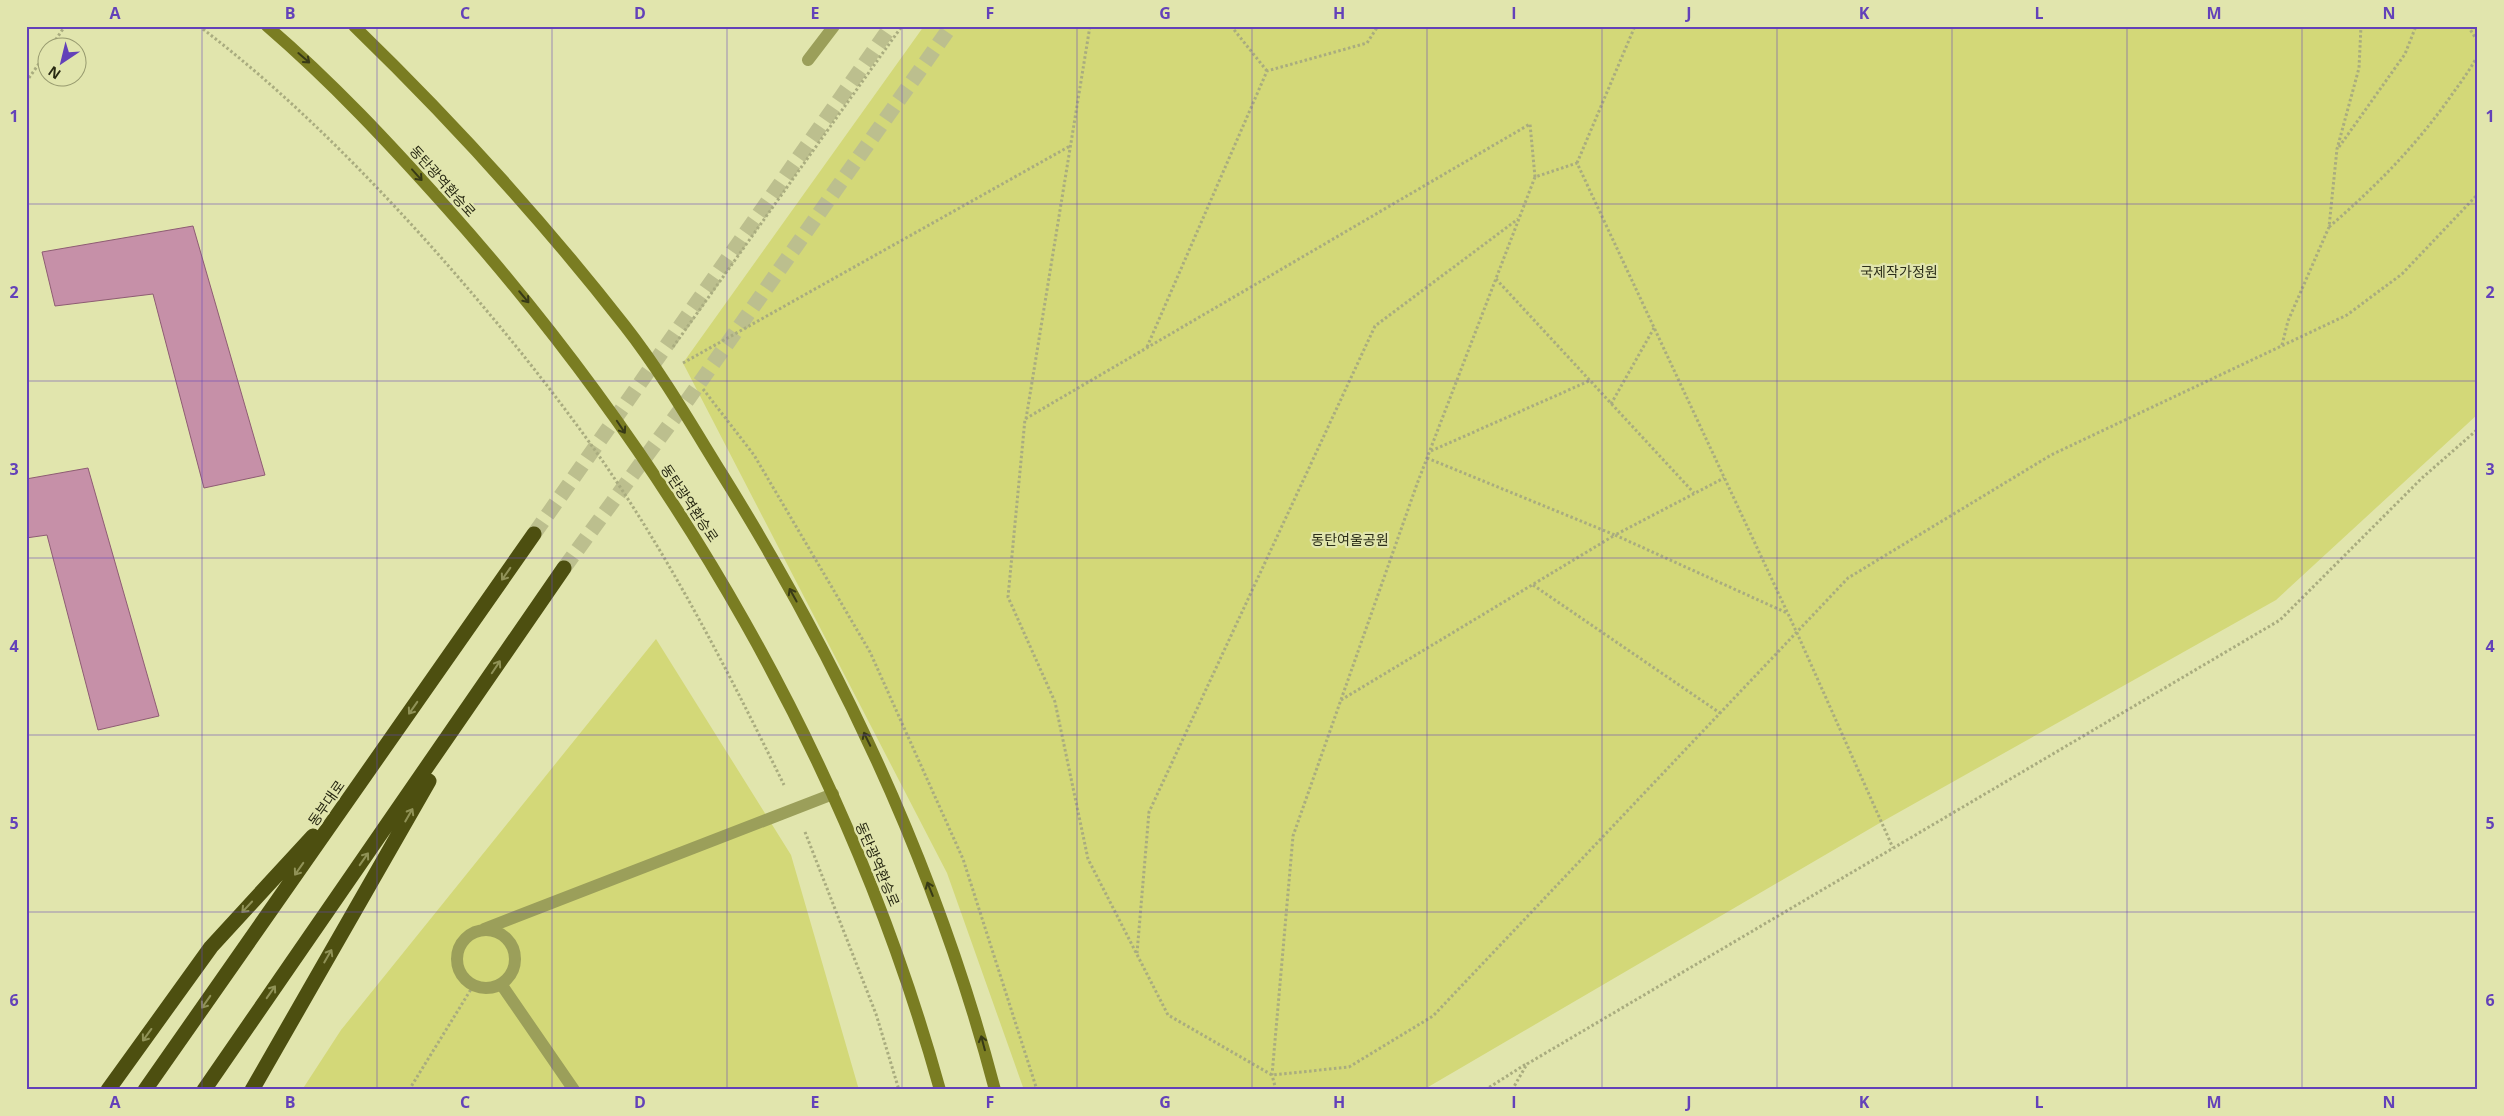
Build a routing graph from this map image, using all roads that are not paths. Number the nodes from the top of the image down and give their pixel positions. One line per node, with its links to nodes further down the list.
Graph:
1 (267, 26): 9 (street, 동탄광역환승로, one-way to 9)
2 (354, 26): 18 (street, one-way to 2)
3 (834, 26): 4 (lane)
4 (808, 60)
5 (534, 534): 8 (highway, 동부대로, one-way to 8)
6 (564, 568): 7 (highway, one-way to 6)
7 (478, 694): 14 (highway, one-way to 7); 15 (highway, one-way to 7)
8 (352, 794): 12 (highway, one-way to 12); 13 (highway, 동부대로, one-way to 13)
9 (832, 794): 10 (lane); 17 (street, 동탄광역환승로)
10 (484, 929): 11 (lane); 11 (lane)
11 (502, 984): 16 (lane)
12 (108, 1090)
13 (145, 1090)
14 (204, 1090)
15 (252, 1090)
16 (574, 1090)
17 (940, 1090)
18 (996, 1090)

